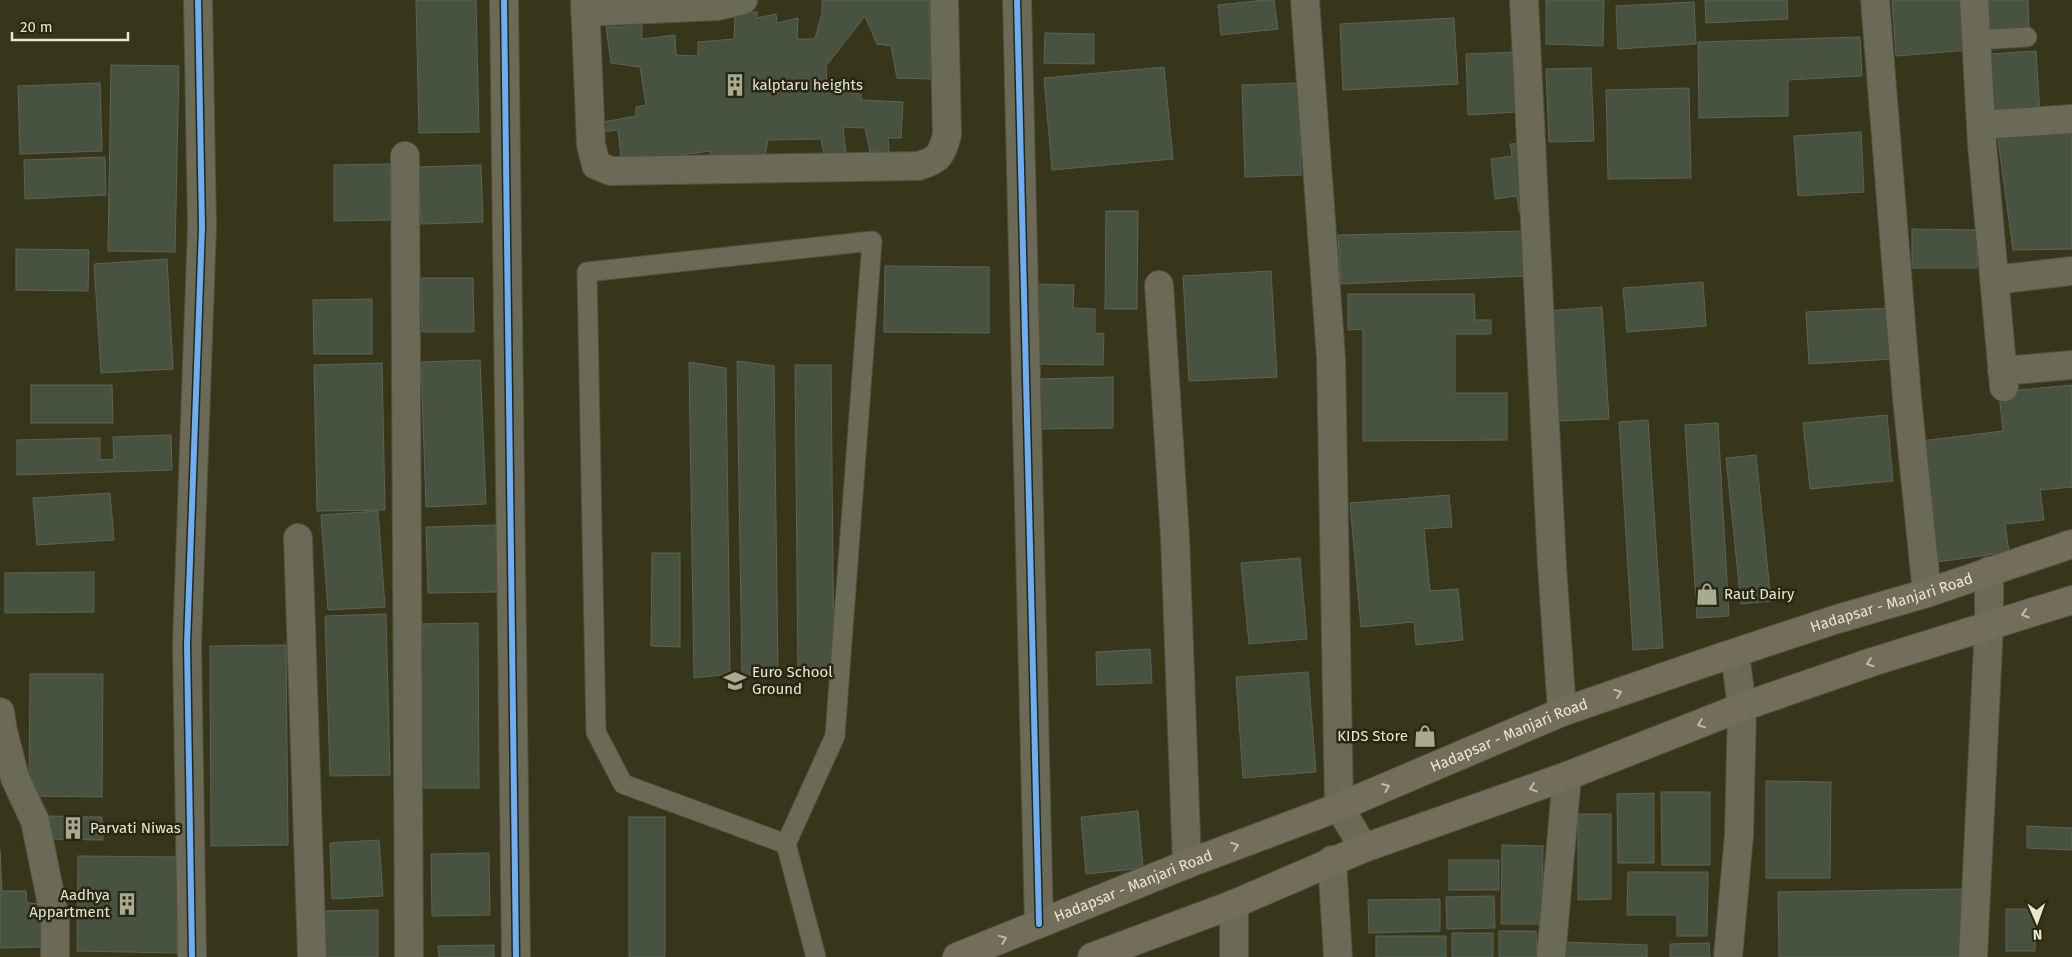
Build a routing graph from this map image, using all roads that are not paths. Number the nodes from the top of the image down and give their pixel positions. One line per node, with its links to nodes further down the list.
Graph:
1 (198, 0): 40 (street)
2 (504, 0): 43 (street)
3 (744, 0): 10 (street)
4 (944, 0): 10 (street)
5 (1017, 0): 37 (street)
6 (1305, 0): 31 (street)
7 (1524, 0): 29 (street)
8 (1875, 0): 23 (street)
9 (1974, 0): 12 (street)
10 (585, 6)
11 (2027, 37): 12 (lane)
12 (1976, 40): 14 (street)
13 (2072, 119): 14 (street)
14 (1981, 124): 17 (street)
15 (405, 156): 42 (street)
16 (2072, 271): 17 (street)
17 (1994, 280): 19 (street)
18 (1159, 285): 35 (street)
19 (2072, 365)
20 (298, 538): 41 (street)
21 (2072, 544): 22 (main road, Hadapsar - Manjari Road)
22 (1989, 571): 23 (main road, Hadapsar - Manjari Road); 25 (street)
23 (1927, 593): 26 (main road, Hadapsar - Manjari Road)
24 (2072, 600): 25 (main road, one-way to 25)
25 (1989, 625): 27 (main road, one-way to 27); 51 (street)
26 (1735, 654): 27 (street); 29 (main road, Hadapsar - Manjari Road, one-way to 26)
27 (1742, 708): 30 (main road, one-way to 30); 50 (street)
28 (0, 712): 39 (street)
29 (1562, 712): 31 (main road, Hadapsar - Manjari Road, one-way to 29)
30 (1567, 776): 33 (main road, one-way to 33); 49 (street)
31 (1339, 807): 33 (street); 35 (main road, Hadapsar - Manjari Road, one-way to 31)
32 (786, 844): 32 (lane); 44 (lane)
33 (1364, 848): 34 (main road)
34 (1332, 860): 36 (main road); 48 (street)
35 (1187, 864): 37 (main road, Hadapsar - Manjari Road)
36 (1234, 904): 38 (main road); 47 (street)
37 (1039, 924): 45 (main road, Hadapsar - Manjari Road, one-way to 37)
38 (1125, 951): 46 (main road)
39 (55, 957)
40 (192, 957)
41 (312, 957)
42 (409, 957)
43 (516, 957)
44 (816, 957)
45 (957, 957)
46 (1092, 957)
47 (1234, 957)
48 (1338, 957)
49 (1551, 957)
50 (1728, 957)
51 (1972, 957)

